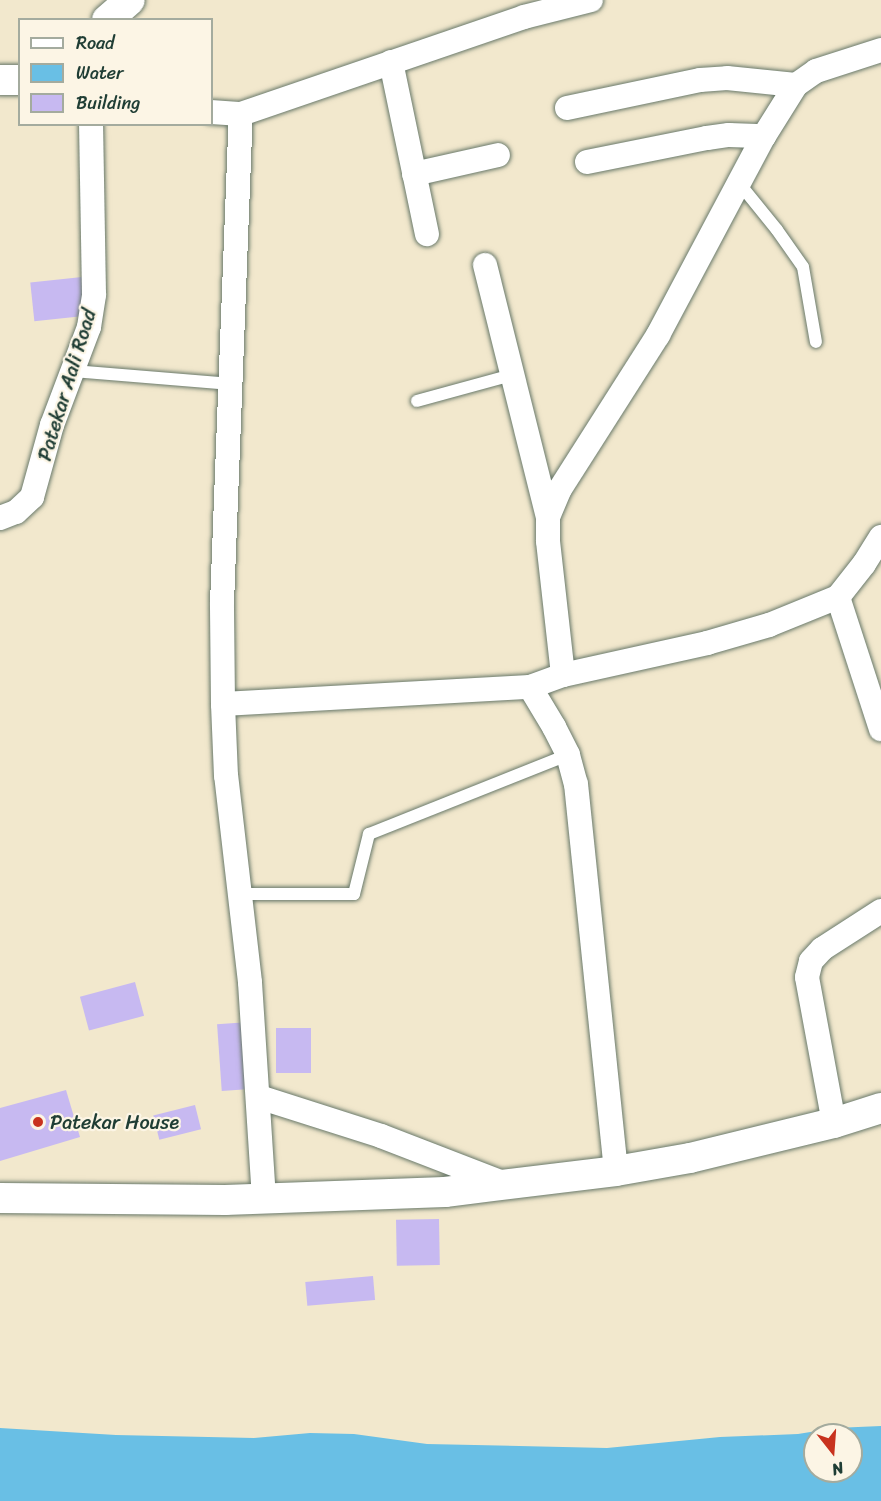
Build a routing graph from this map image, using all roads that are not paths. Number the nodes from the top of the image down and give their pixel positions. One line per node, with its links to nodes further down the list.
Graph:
1 (130, 0): 3 (street)
2 (591, 0): 5 (street)
3 (109, 18)
4 (881, 50): 8 (street)
5 (390, 62): 11 (street); 16 (street)
6 (0, 80): 7 (street)
7 (18, 80)
8 (796, 85): 9 (street); 13 (street)
9 (567, 108)
10 (213, 112): 11 (street)
11 (241, 114): 23 (street)
12 (91, 126): 21 (street, Patekar Aali Road)
13 (764, 136): 15 (street); 17 (street)
14 (498, 155): 16 (street)
15 (587, 162)
16 (414, 174): 18 (street)
17 (739, 183): 20 (lane); 25 (street)
18 (427, 234)
19 (485, 266): 22 (street)
20 (816, 342)
21 (73, 371): 23 (lane); 26 (street, Patekar Aali Road)
22 (512, 375): 24 (lane); 25 (street)
23 (231, 384): 31 (street)
24 (417, 401)
25 (548, 517): 29 (street)
26 (0, 518)
27 (881, 537): 28 (street)
28 (838, 597): 29 (street); 32 (street)
29 (563, 675): 30 (street)
30 (530, 687): 31 (street); 33 (street)
31 (223, 704): 34 (street)
32 (881, 729)
33 (568, 755): 34 (lane); 39 (street)
34 (240, 894): 36 (street)
35 (881, 911): 38 (street)
36 (259, 1097): 40 (street); 42 (street)
37 (881, 1108): 38 (street)
38 (834, 1123): 39 (street)
39 (616, 1171): 40 (street)
40 (508, 1185): 42 (street)
41 (0, 1198): 42 (street)
42 (264, 1199)

